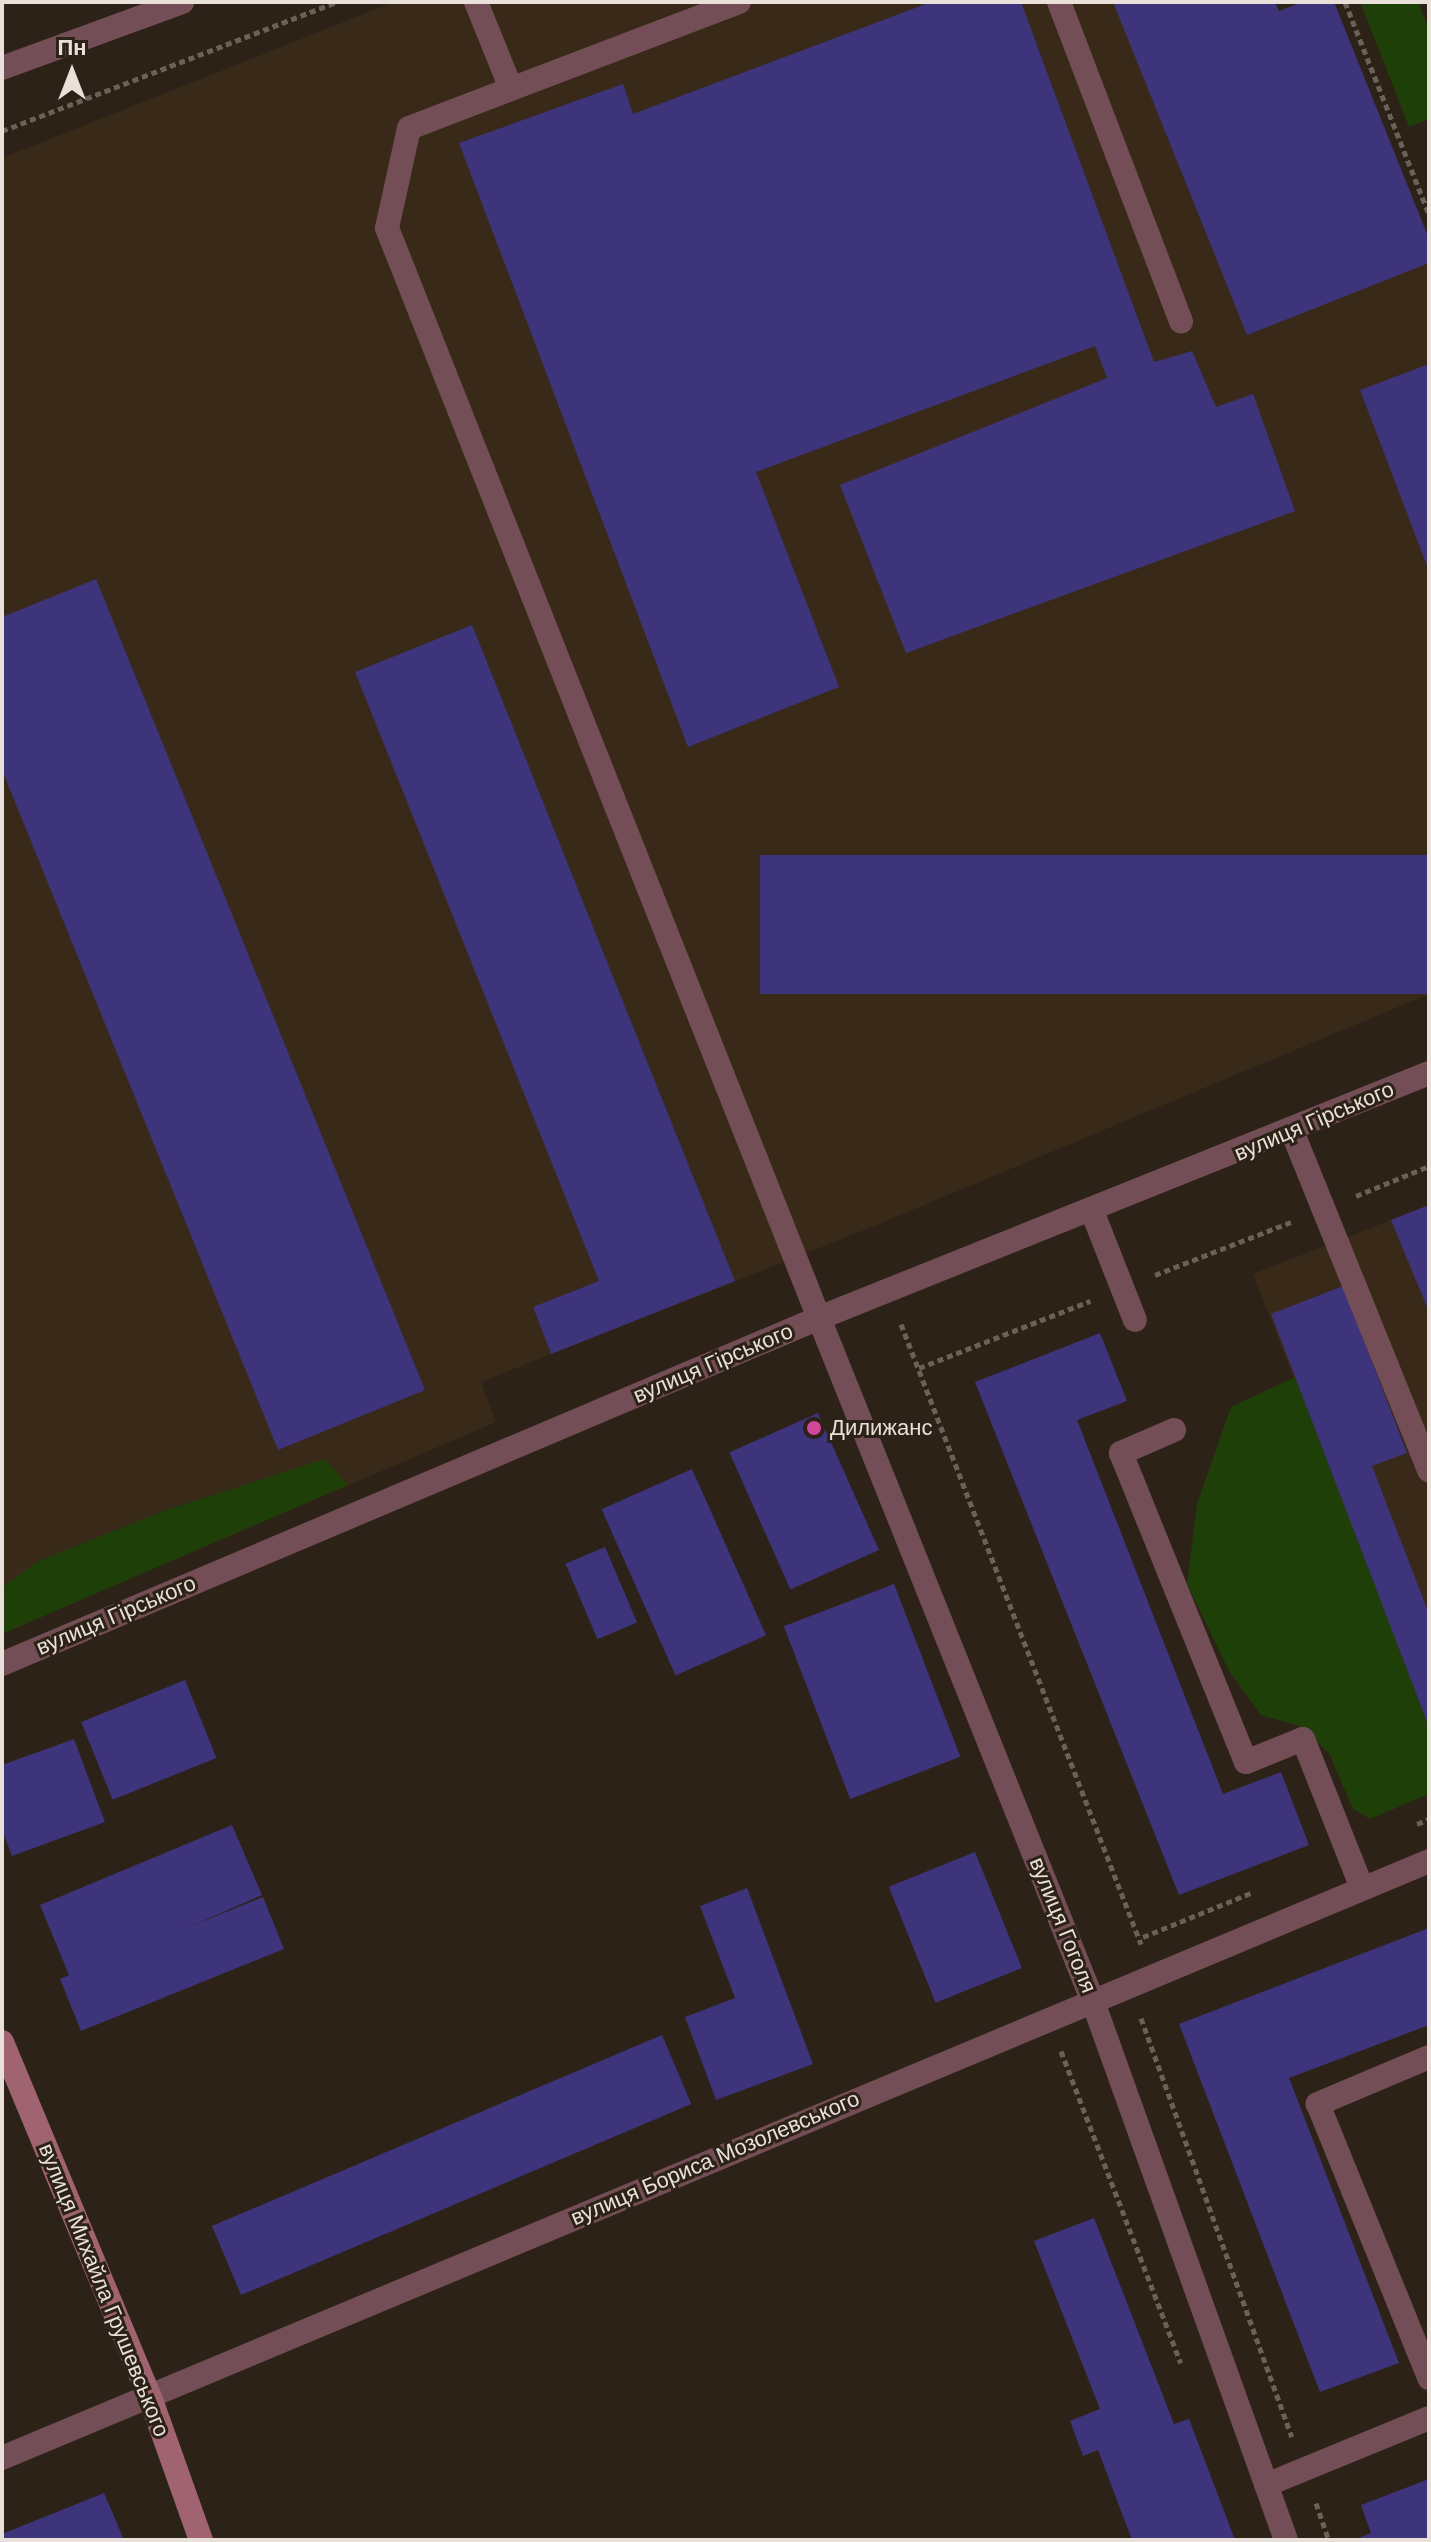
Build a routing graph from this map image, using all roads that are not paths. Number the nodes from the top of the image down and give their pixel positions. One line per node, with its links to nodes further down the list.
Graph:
1 (182, 2): 5 (street)
2 (476, 2): 6 (street)
3 (739, 2): 6 (street)
4 (1059, 2): 7 (street)
5 (2, 68)
6 (510, 86): 11 (street, вулиця Гоголя)
7 (1181, 322)
8 (1429, 1073): 9 (street, вулиця Гірського)
9 (1292, 1131): 10 (street, вулиця Гірського); 14 (street)
10 (1092, 1211): 11 (street, вулиця Гірського); 12 (street)
11 (819, 1318): 15 (street, вулиця Гірського); 18 (street, вулиця Гоголя)
12 (1135, 1320)
13 (1174, 1430): 17 (street)
14 (1429, 1470)
15 (2, 1664)
16 (1429, 1861): 17 (street, вулиця Бориса Мозолевського)
17 (1362, 1888): 18 (street, вулиця Бориса Мозолевського)
18 (1092, 1999): 22 (street, вулиця Бориса Мозолевського); 25 (street, вулиця Гоголя)
19 (2, 2042): 22 (street, вулиця Михайла Грушевського)
20 (1429, 2057): 21 (street)
21 (1429, 2378)
22 (150, 2397): 24 (street, вулиця Бориса Мозолевського); 26 (street, вулиця Михайла Грушевського)
23 (1429, 2418): 25 (street)
24 (2, 2458)
25 (1266, 2485): 27 (street, вулиця Гоголя)
26 (201, 2540)
27 (1286, 2540)

